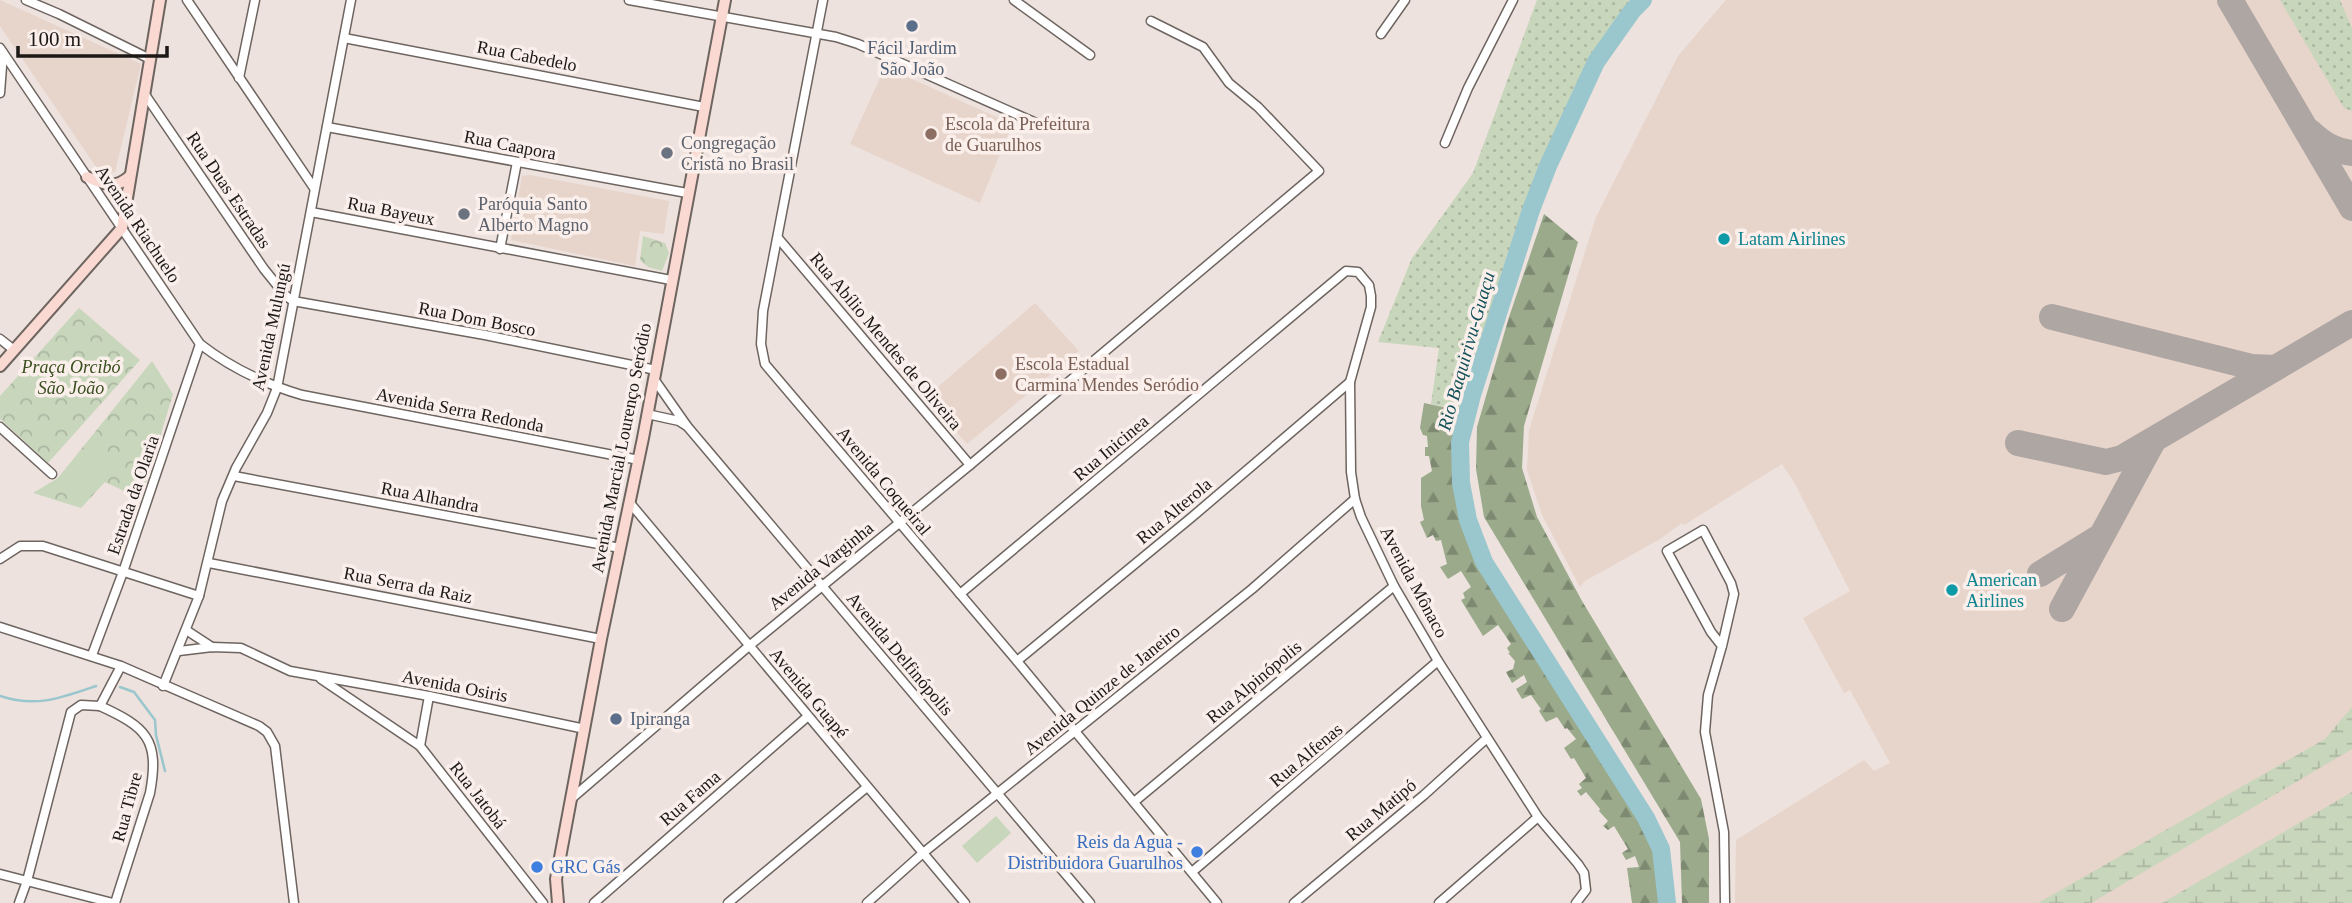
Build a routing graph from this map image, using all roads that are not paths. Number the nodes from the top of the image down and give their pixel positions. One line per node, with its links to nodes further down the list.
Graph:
1 (26, 0): 19 (street)
2 (160, 0): 19 (main road)
3 (187, 0): 20 (street)
4 (255, 0): 20 (street)
5 (351, 0): 16 (street, Avenida Mulungú)
6 (629, 0): 12 (street)
7 (725, 0): 12 (main road, Avenida Marcial Lourenço Seródio)
8 (823, 0): 14 (street, Avenida Coqueiral)
9 (1014, 0): 18 (street)
10 (1405, 0): 15 (street)
11 (1513, 0): 26 (street)
12 (722, 17): 14 (street); 23 (main road, Avenida Marcial Lourenço Seródio)
13 (1151, 21): 50 (street, Avenida Varginha)
14 (817, 34): 24 (street); 34 (street, Avenida Coqueiral)
15 (1381, 34)
16 (344, 38): 23 (street, Rua Cabedelo); 25 (street, Avenida Mulungú)
17 (1, 51): 21 (street); 29 (street, Avenida Riachuelo)
18 (1090, 55)
19 (150, 59): 22 (main road)
20 (239, 78): 30 (street)
21 (0, 93)
22 (144, 93): 28 (main road); 38 (street, Rua Duas Estradas)
23 (704, 107): 31 (main road, Avenida Marcial Lourenço Seródio)
24 (1044, 126)
25 (327, 127): 27 (street, Rua Caapora); 30 (street, Avenida Mulungú)
26 (1446, 143)
27 (517, 162): 31 (street, Rua Caapora); 35 (street)
28 (130, 176): 29 (main road); 33 (main road)
29 (87, 177): 33 (street, Avenida Riachuelo)
30 (314, 188): 32 (street, Avenida Mulungú)
31 (687, 193): 37 (main road, Avenida Marcial Lourenço Seródio)
32 (311, 212): 35 (street, Rua Bayeux); 38 (street, Avenida Mulungú)
33 (122, 228): 40 (street, Avenida Riachuelo); 41 (main road)
34 (778, 238): 50 (street, Rua Abílio Mendes de Oliveira); 55 (street, Avenida Coqueiral)
35 (500, 249): 37 (street, Rua Bayeux)
36 (1346, 271): 44 (street, Avenida Mônaco); 62 (street, Rua Inicinea)
37 (671, 280): 43 (main road, Avenida Marcial Lourenço Seródio)
38 (293, 301): 43 (street, Rua Dom Bosco); 45 (street, Avenida Mulungú)
39 (0, 340): 41 (street)
40 (200, 344): 45 (street, Avenida Riachuelo); 59 (street, Estrada da Olaria)
41 (14, 350): 42 (main road)
42 (0, 366)
43 (655, 375): 46 (main road, Avenida Marcial Lourenço Seródio); 47 (street, Avenida Delfinópolis)
44 (1350, 382): 53 (street, Avenida Mônaco); 73 (street, Rua Alterola)
45 (277, 387): 49 (street, Avenida Serra Redonda); 52 (street, Avenida Mulungú)
46 (648, 414): 47 (street); 49 (main road, Avenida Marcial Lourenço Seródio)
47 (687, 426): 60 (street, Avenida Delfinópolis)
48 (0, 427): 51 (street)
49 (639, 460): 54 (main road, Avenida Marcial Lourenço Seródio)
50 (970, 465): 55 (street, Avenida Varginha)
51 (52, 474)
52 (234, 476): 56 (street, Rua Alhandra); 58 (street, Avenida Mulungú)
53 (1355, 499): 61 (street, Avenida Mônaco); 81 (street, Avenida Quinze de Janeiro)
54 (630, 503): 56 (main road, Avenida Marcial Lourenço Seródio); 67 (street, Avenida Guapé)
55 (899, 523): 60 (street, Avenida Varginha); 62 (street, Avenida Coqueiral)
56 (620, 548): 66 (main road, Avenida Marcial Lourenço Seródio)
57 (0, 559): 59 (street)
58 (209, 563): 63 (street, Avenida Mulungú); 66 (street, Rua Serra da Raiz)
59 (124, 572): 63 (street); 71 (street, Estrada da Olaria)
60 (822, 586): 67 (street, Avenida Varginha); 85 (street, Avenida Delfinópolis)
61 (1394, 586): 72 (street, Avenida Mônaco); 87 (street, Rua Alpinópolis)
62 (960, 594): 73 (street, Avenida Coqueiral)
63 (199, 596): 65 (street, Avenida Mulungú)
64 (0, 627): 71 (street)
65 (187, 630): 69 (street, Avenida Osiris); 70 (street, Avenida Mulungú)
66 (601, 639): 80 (main road, Avenida Marcial Lourenço Seródio)
67 (749, 646): 79 (street, Avenida Guapé); 86 (street, Avenida Varginha)
68 (1722, 646): 68 (street); 107 (street)
69 (212, 647): 70 (street, Avenida Osiris); 75 (street, Avenida Osiris)
70 (179, 651): 76 (street, Avenida Mulungú)
71 (92, 654): 74 (street)
72 (1438, 661): 82 (street, Avenida Mônaco); 90 (street, Rua Alfenas)
73 (1017, 662): 81 (street, Avenida Coqueiral)
74 (121, 666): 76 (street); 78 (street)
75 (319, 678): 77 (street, Avenida Osiris); 83 (street, Avenida Osiris)
76 (163, 686): 95 (street)
77 (429, 696): 80 (street, Avenida Osiris); 83 (street)
78 (100, 706): 92 (street); 94 (street, Rua Tibre)
79 (807, 717): 84 (street, Avenida Guapé); 98 (street, Rua Fama)
80 (585, 729): 86 (main road, Avenida Marcial Lourenço Seródio)
81 (1076, 732): 85 (street, Avenida Quinze de Janeiro); 87 (street, Avenida Coqueiral)
82 (1488, 738): 88 (street, Avenida Mônaco); 104 (street, Rua Matipó)
83 (420, 746): 96 (street, Rua Jatobá)
84 (867, 787): 89 (street, Avenida Guapé); 99 (street)
85 (997, 794): 89 (street, Avenida Quinze de Janeiro); 102 (street, Avenida Delfinópolis)
86 (571, 799): 97 (main road, Avenida Marcial Lourenço Seródio)
87 (1134, 802): 90 (street, Avenida Coqueiral)
88 (1538, 817): 105 (street); 106 (street, Avenida Mônaco)
89 (923, 853): 100 (street, Avenida Quinze de Janeiro); 101 (street, Avenida Guapé)
90 (1192, 872): 103 (street, Avenida Coqueiral)
91 (0, 874): 92 (street, Rua Tibre)
92 (27, 881): 93 (street); 94 (street, Rua Tibre)
93 (19, 903)
94 (114, 903)
95 (294, 903)
96 (543, 903)
97 (558, 903)
98 (594, 903)
99 (728, 903)
100 (867, 903)
101 (965, 903)
102 (1090, 903)
103 (1217, 903)
104 (1294, 903)
105 (1438, 903)
106 (1576, 903)
107 (1725, 903)

